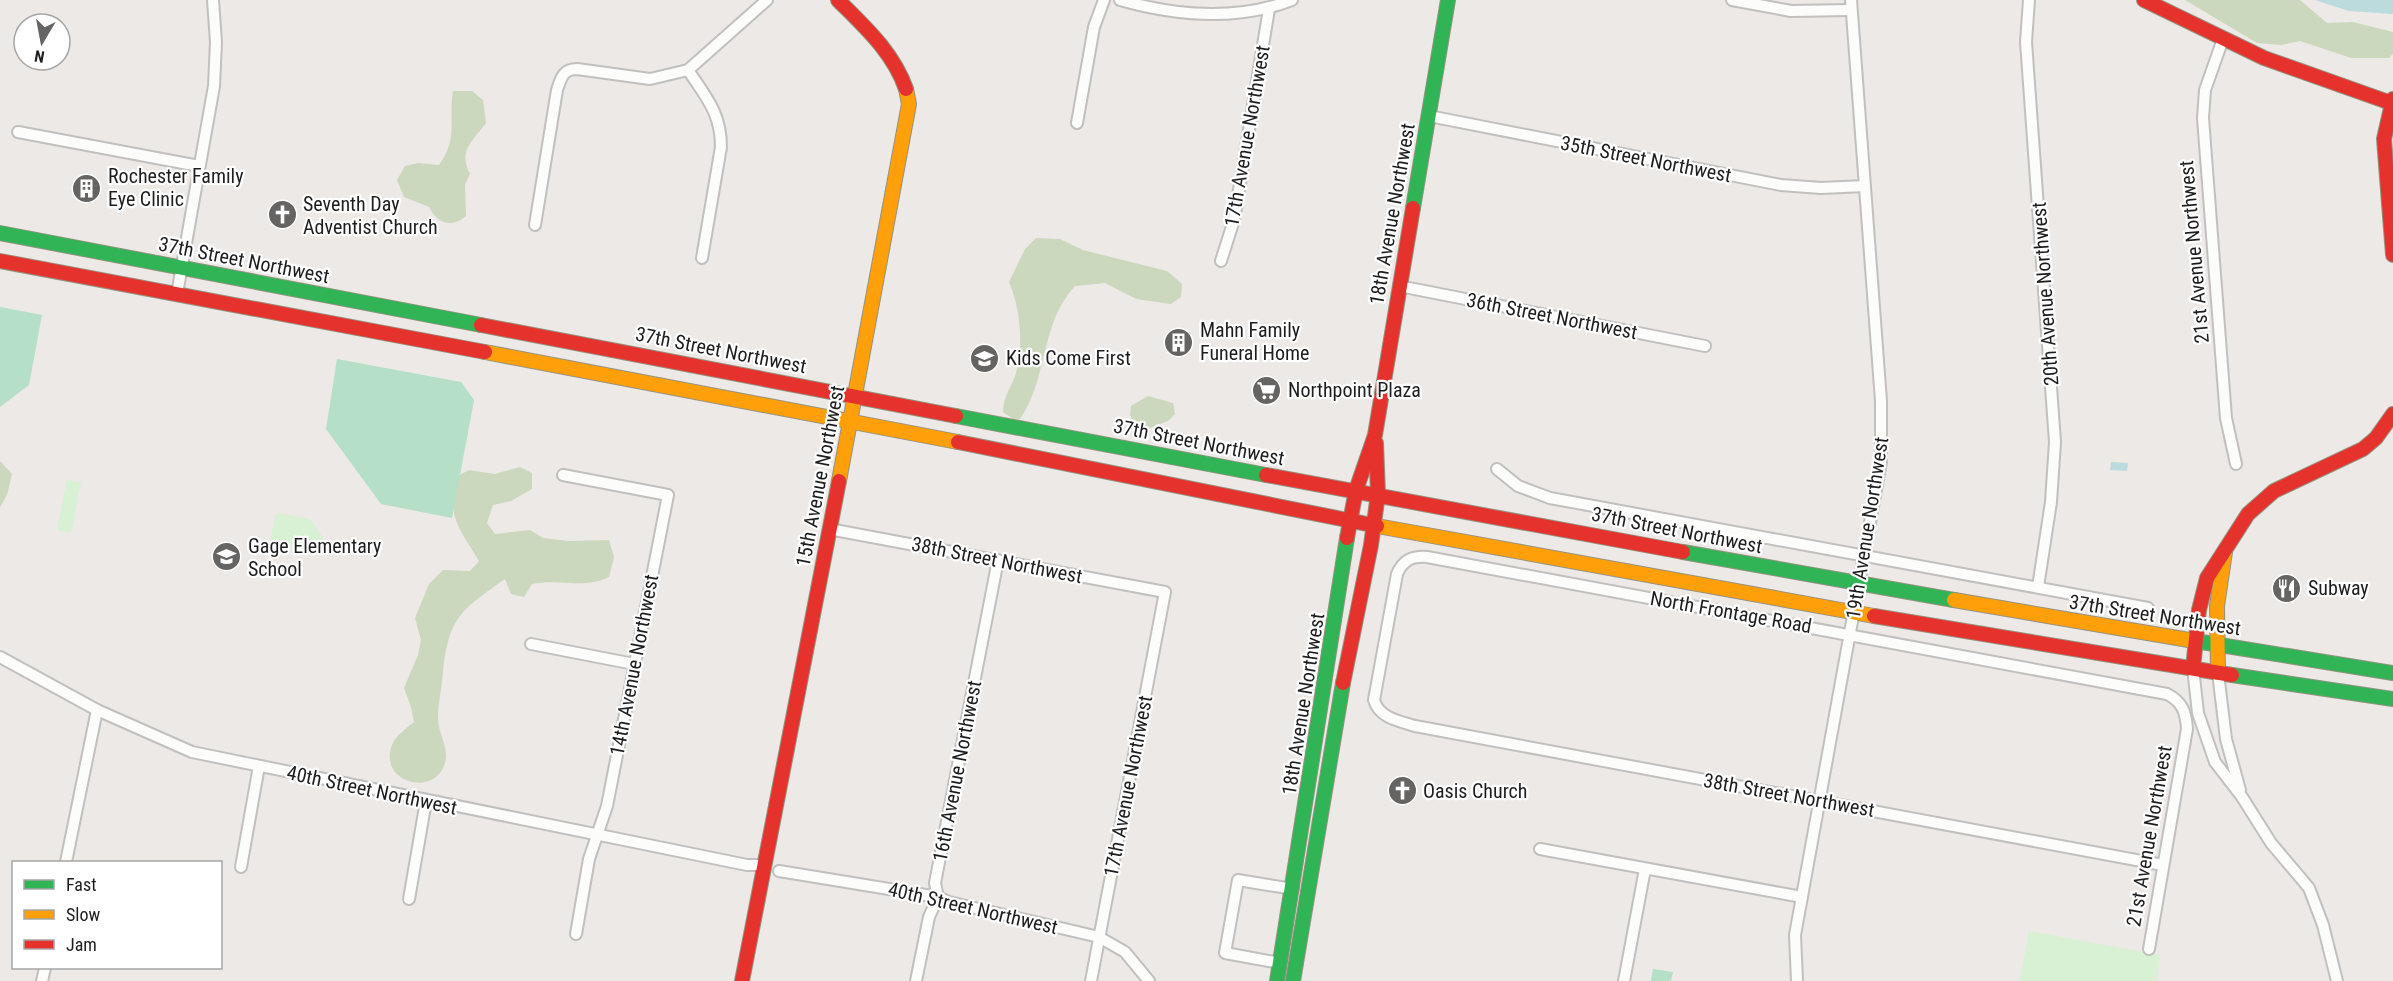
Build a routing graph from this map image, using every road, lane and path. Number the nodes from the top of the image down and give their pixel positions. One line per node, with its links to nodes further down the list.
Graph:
1 (213, 0): 19 (street)
2 (767, 0): 14 (street)
3 (838, 0): 31 (main road, 15th Avenue Northwest)
4 (1104, 0): 17 (street)
5 (1120, 0): 12 (street)
6 (1292, 0): 12 (street)
7 (1448, 0): 16 (main road, 18th Avenue Northwest)
8 (1732, 0): 11 (street)
9 (2029, 0): 47 (street, 20th Avenue Northwest)
10 (2144, 0): 13 (main road)
11 (1851, 5): 20 (street, 19th Avenue Northwest)
12 (1269, 9): 26 (street, 17th Avenue Northwest)
13 (2223, 39): 15 (main road); 35 (street, 21st Avenue Northwest)
14 (688, 70): 21 (street); 24 (street)
15 (2392, 101): 23 (main road)
16 (1429, 116): 20 (street, 35th Street Northwest); 28 (main road, 18th Avenue Northwest)
17 (1077, 123)
18 (18, 132): 19 (street)
19 (199, 166): 27 (street)
20 (1865, 186): 44 (street, 19th Avenue Northwest)
21 (535, 225)
22 (0, 233): 27 (main road, 37th Street Northwest)
23 (2393, 255)
24 (702, 258)
25 (0, 261): 29 (main road)
26 (1221, 261)
27 (182, 267): 29 (street); 31 (main road, 37th Street Northwest)
28 (1400, 286): 30 (street, 36th Street Northwest); 34 (main road, 18th Avenue Northwest)
29 (177, 294): 33 (main road)
30 (1705, 346)
31 (856, 395): 33 (main road, 15th Avenue Northwest); 38 (main road, 37th Street Northwest)
32 (2393, 414): 43 (main road)
33 (851, 421): 40 (main road); 42 (main road, 15th Avenue Northwest)
34 (1376, 435): 38 (main road, 18th Avenue Northwest); 39 (main road, 18th Avenue Northwest)
35 (2236, 464)
36 (1497, 469): 44 (street)
37 (563, 475): 56 (street, 14th Avenue Northwest)
38 (1356, 490): 39 (main road, 37th Street Northwest); 40 (main road, 18th Avenue Northwest)
39 (1378, 494): 41 (main road, 18th Avenue Northwest); 46 (main road, 37th Street Northwest)
40 (1350, 521): 41 (main road); 76 (main road, 18th Avenue Northwest)
41 (1373, 526): 50 (main road); 89 (main road, 18th Avenue Northwest)
42 (829, 529): 45 (street, 38th Street Northwest); 71 (main road, 15th Avenue Northwest)
43 (2225, 549): 52 (main road); 54 (main road)
44 (1865, 554): 46 (street, 19th Avenue Northwest); 47 (street)
45 (998, 560): 48 (street, 38th Street Northwest); 77 (street, 16th Avenue Northwest)
46 (1859, 584): 50 (street, 19th Avenue Northwest); 52 (main road, 37th Street Northwest)
47 (2038, 587): 49 (street)
48 (1165, 592): 81 (street, 17th Avenue Northwest)
49 (2148, 608)
50 (1854, 612): 51 (street, 19th Avenue Northwest); 57 (main road)
51 (1851, 634): 62 (street, North Frontage Road); 63 (street, North Frontage Road); 67 (street, 19th Avenue Northwest)
52 (2195, 642): 54 (main road, 37th Street Northwest); 57 (main road)
53 (531, 644): 56 (street)
54 (2218, 646): 58 (main road); 59 (main road, 37th Street Northwest)
55 (0, 657): 61 (street, 40th Street Northwest)
56 (634, 664): 68 (street, 14th Avenue Northwest)
57 (2193, 668): 58 (main road); 65 (street)
58 (2218, 673): 60 (main road); 65 (street)
59 (2393, 673)
60 (2393, 699)
61 (97, 710): 64 (street, 40th Street Northwest); 70 (street)
62 (1415, 726): 67 (street, 38th Street Northwest)
63 (2187, 729): 72 (street, 21st Avenue Northwest)
64 (259, 766): 66 (street, 40th Street Northwest); 73 (street)
65 (2242, 796): 92 (street)
66 (426, 801): 68 (street, 40th Street Northwest); 79 (street)
67 (1820, 801): 72 (street, 38th Street Northwest); 78 (street, 19th Avenue Northwest)
68 (598, 835): 71 (street, 40th Street Northwest); 80 (street, 14th Avenue Northwest)
69 (1540, 849): 74 (street)
70 (66, 861)
71 (762, 865): 84 (main road, 15th Avenue Northwest)
72 (2163, 865): 82 (street, 21st Avenue Northwest)
73 (241, 867)
74 (1645, 869): 78 (street); 90 (street)
75 (778, 871): 77 (street, 40th Street Northwest)
76 (1293, 889): 83 (main road, 18th Avenue Northwest); 83 (street)
77 (938, 897): 81 (street, 40th Street Northwest); 85 (street, 16th Avenue Northwest)
78 (1802, 897): 91 (street, 19th Avenue Northwest)
79 (409, 898)
80 (576, 934)
81 (1099, 937): 86 (street, 17th Avenue Northwest); 87 (street, 40th Street Northwest)
82 (2149, 949)
83 (1280, 963): 88 (main road, 18th Avenue Northwest)
84 (742, 981)
85 (916, 981)
86 (1091, 981)
87 (1149, 981)
88 (1277, 981)
89 (1293, 981)
90 (1624, 981)
91 (1797, 981)
92 (2337, 981)

